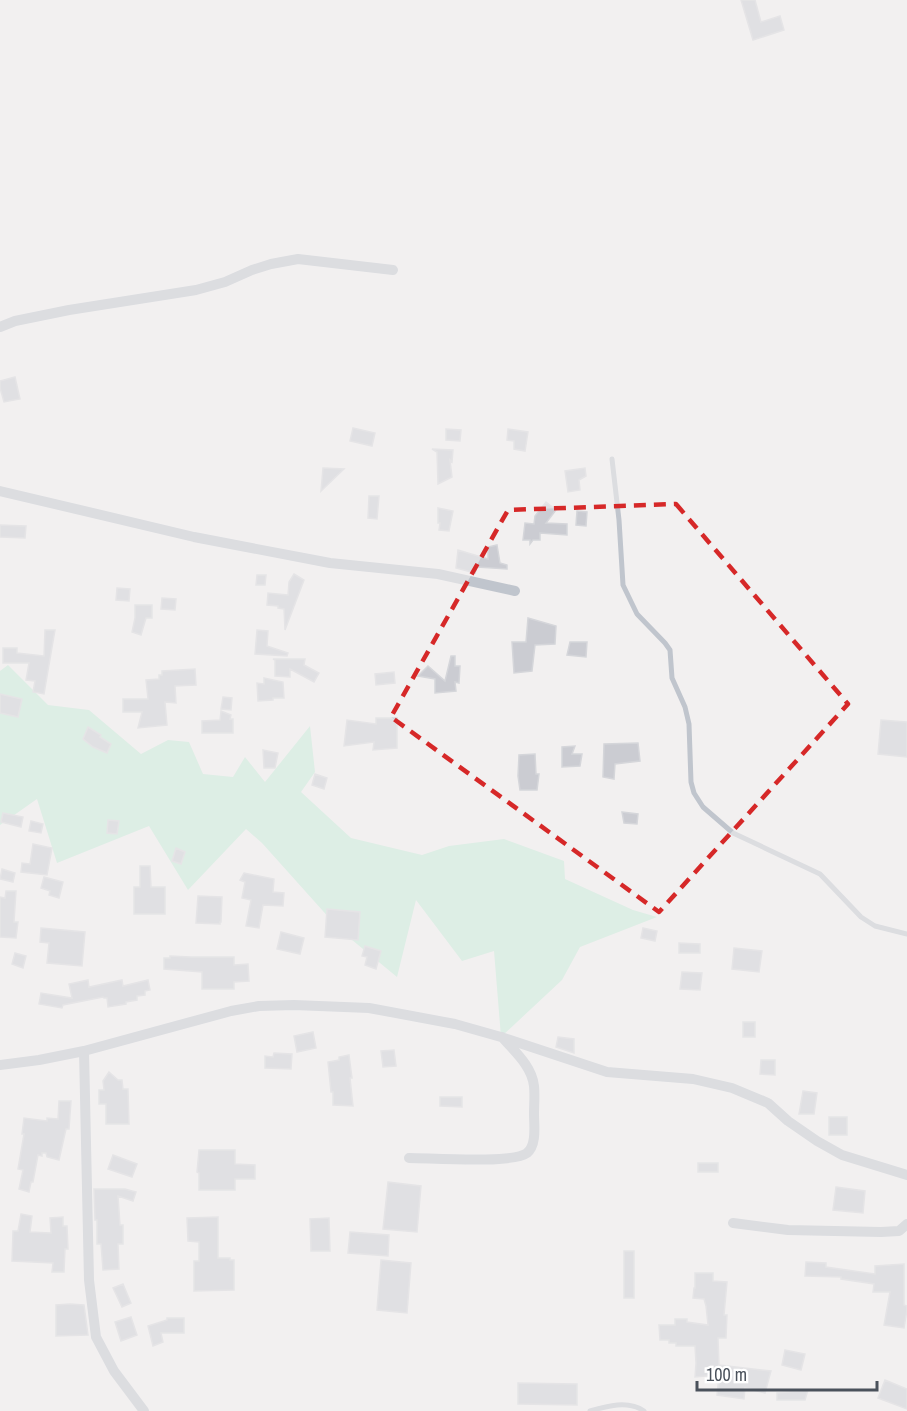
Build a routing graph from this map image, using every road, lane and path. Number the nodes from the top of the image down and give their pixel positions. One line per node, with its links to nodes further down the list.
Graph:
1 (393, 270): 2 (street)
2 (0, 327)
3 (612, 459): 6 (lane)
4 (0, 491): 5 (street)
5 (514, 591)
6 (907, 934)
7 (501, 1037): 8 (street); 10 (street); 11 (street)
8 (84, 1051): 9 (street); 14 (street)
9 (0, 1065)
10 (409, 1158)
11 (907, 1175)
12 (733, 1223): 13 (street)
13 (906, 1228)
14 (144, 1411)
15 (590, 1411): 16 (lane)
16 (644, 1411)

